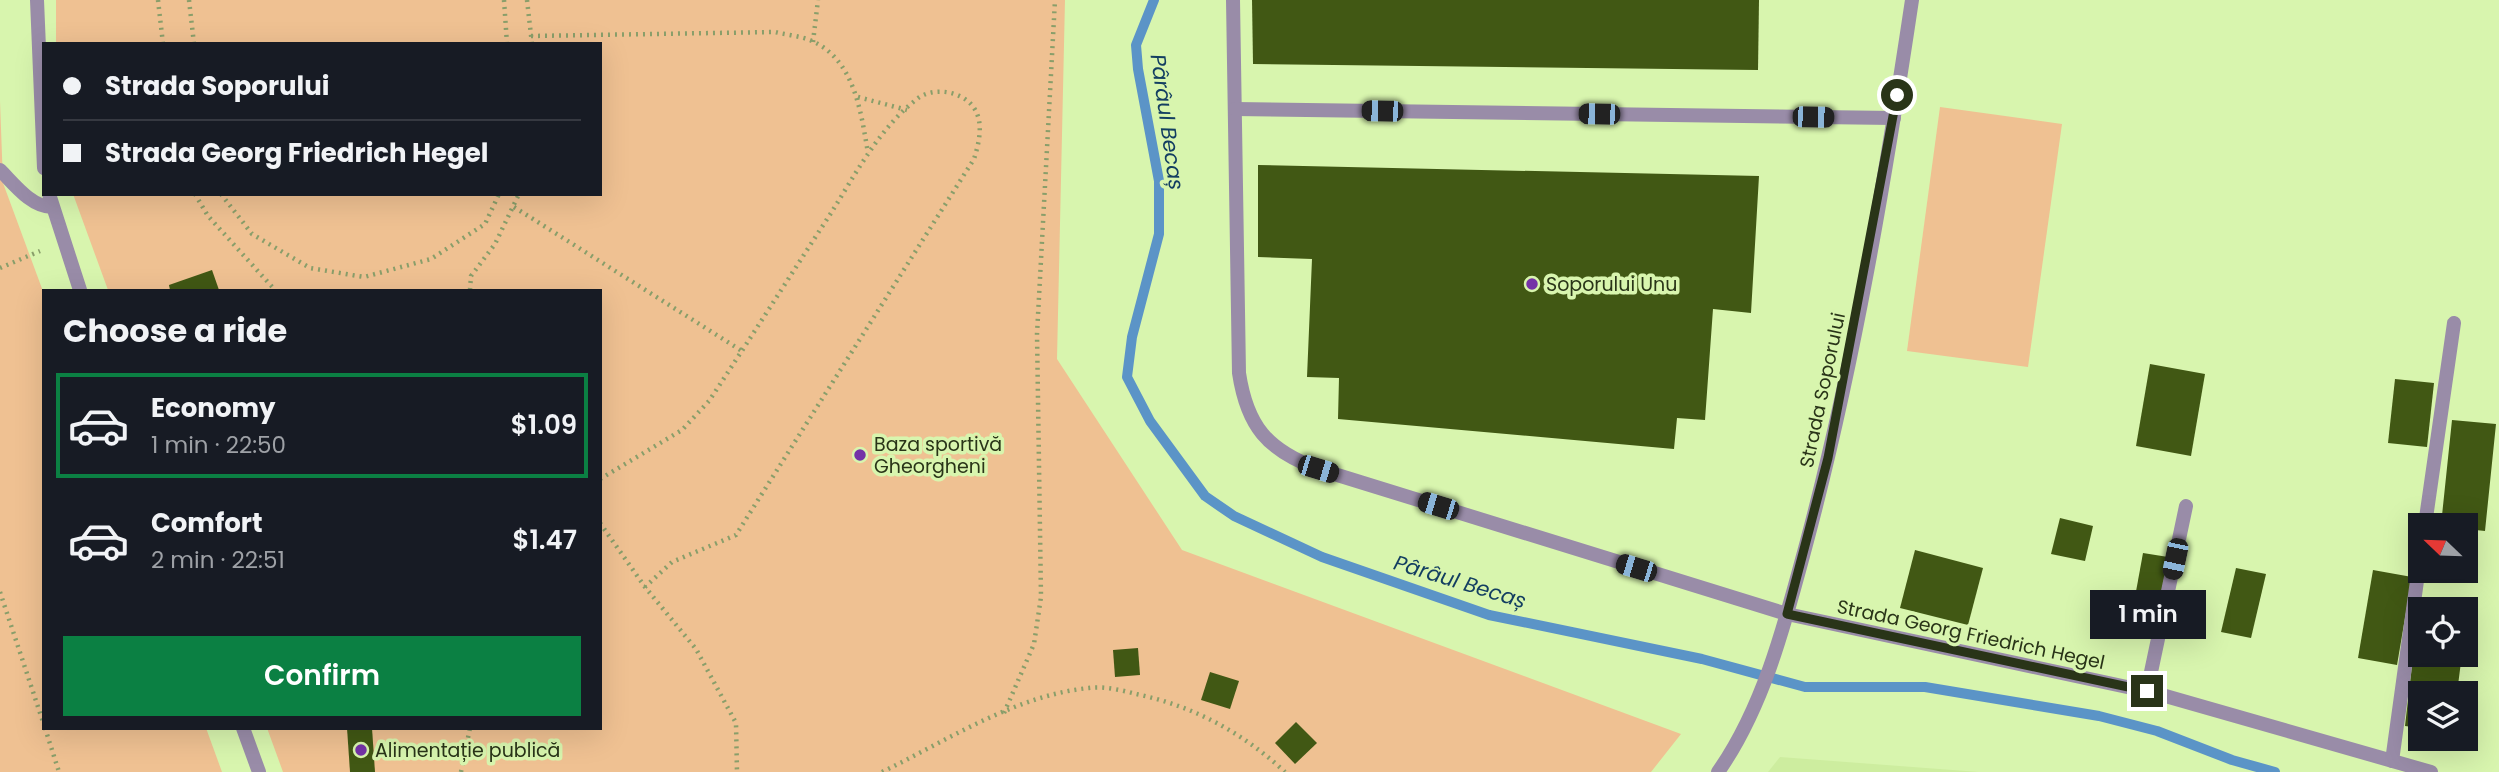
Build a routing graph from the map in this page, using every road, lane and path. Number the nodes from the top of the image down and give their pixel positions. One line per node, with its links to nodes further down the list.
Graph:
1 (37, 0): 20 (street)
2 (158, 0): 11 (path)
3 (189, 0): 12 (path)
4 (504, 0): 13 (path)
5 (527, 0): 10 (path)
6 (818, 0): 15 (path)
7 (1055, 0): 45 (path)
8 (1233, 0): 17 (street, Strada Georg Friedrich Hegel)
9 (1912, 0): 19 (street, Strada Soporului)
10 (531, 36): 14 (path); 15 (path)
11 (163, 42)
12 (194, 42)
13 (507, 42)
14 (532, 42)
15 (813, 42): 16 (path)
16 (858, 97): 18 (path); 21 (path)
17 (1235, 109): 19 (street); 43 (street, Strada Georg Friedrich Hegel)
18 (907, 110): 21 (path); 41 (path)
19 (1894, 118): 43 (street, Strada Soporului)
20 (42, 120)
21 (869, 154): 35 (path)
22 (0, 170): 27 (street)
23 (196, 196): 32 (path)
24 (223, 196): 25 (path)
25 (498, 196)
26 (518, 196): 28 (path)
27 (51, 201): 29 (street)
28 (514, 207): 33 (path); 35 (path)
29 (64, 241): 30 (path); 31 (street)
30 (0, 268)
31 (80, 289)
32 (274, 289)
33 (470, 289)
34 (2454, 323): 38 (street)
35 (742, 351): 36 (path)
36 (602, 478)
37 (2186, 506): 44 (street)
38 (2427, 513)
39 (602, 526): 41 (path)
40 (2417, 583): 50 (street)
41 (645, 587): 54 (path)
42 (0, 592): 46 (path)
43 (1787, 614): 44 (street, Strada Georg Friedrich Hegel); 57 (street, Strada Soporului)
44 (2147, 691): 50 (street, Strada Georg Friedrich Hegel)
45 (1004, 713): 55 (path); 56 (path)
46 (42, 721)
47 (45, 730): 51 (path)
48 (244, 730): 52 (street)
49 (470, 730): 53 (path)
50 (2392, 761): 58 (street, Strada Georg Friedrich Hegel)
51 (59, 772)
52 (259, 772)
53 (461, 772)
54 (737, 772)
55 (882, 772)
56 (1285, 772)
57 (1718, 772)
58 (2431, 772)

